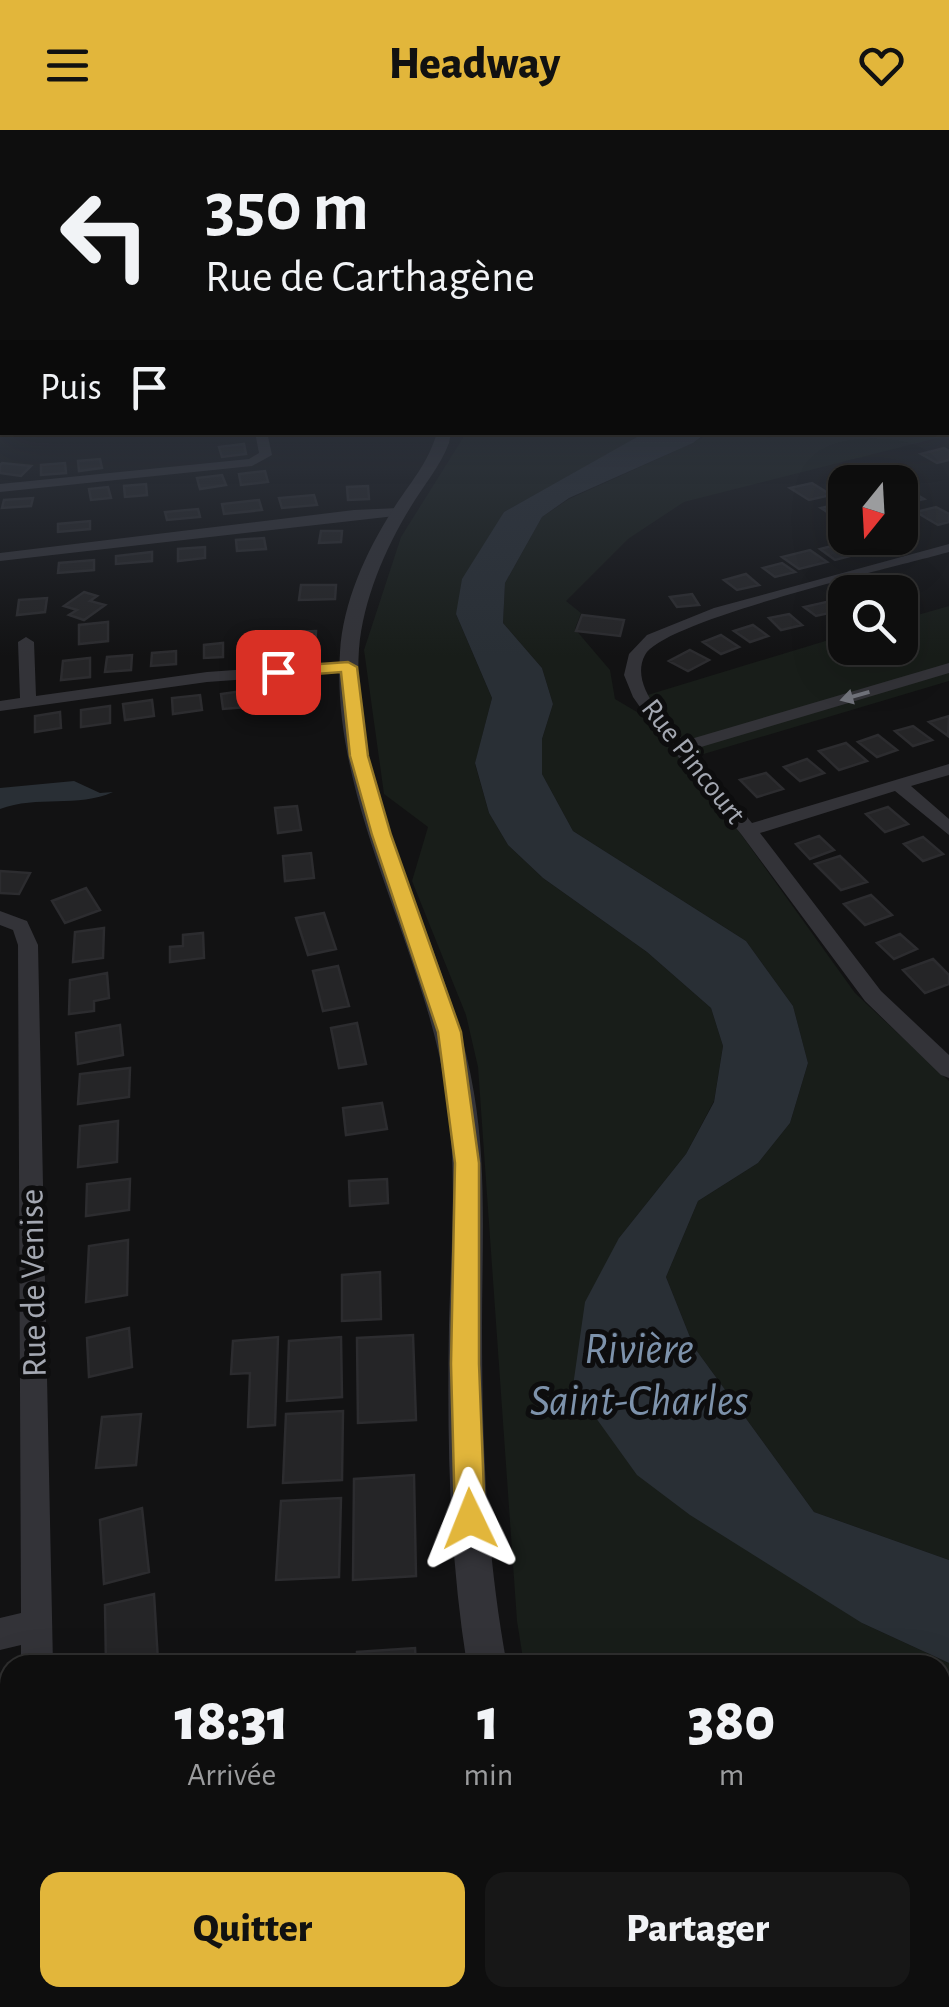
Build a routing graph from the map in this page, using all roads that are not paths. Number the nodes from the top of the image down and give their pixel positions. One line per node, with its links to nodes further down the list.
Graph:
1 (72, 481): 3 (street)
2 (421, 481): 4 (street)
3 (0, 488)
4 (399, 512): 6 (street); 8 (street)
5 (949, 548): 12 (street, Rue Pincourt)
6 (0, 557)
7 (26, 642): 10 (street)
8 (348, 667): 10 (street); 22 (street)
9 (949, 668): 12 (street, one-way to 12)
10 (28, 702): 11 (street)
11 (0, 706)
12 (679, 748): 16 (street, Rue Pincourt)
13 (949, 769): 14 (street)
14 (900, 786): 15 (street); 16 (street)
15 (949, 828)
16 (748, 830): 18 (street, Rue Pincourt)
17 (0, 918): 19 (street, Rue de Venise)
18 (949, 1070)
19 (36, 1625): 20 (street); 21 (street, Rue de Venise)
20 (0, 1634)
21 (36, 1655)
22 (486, 1655)

